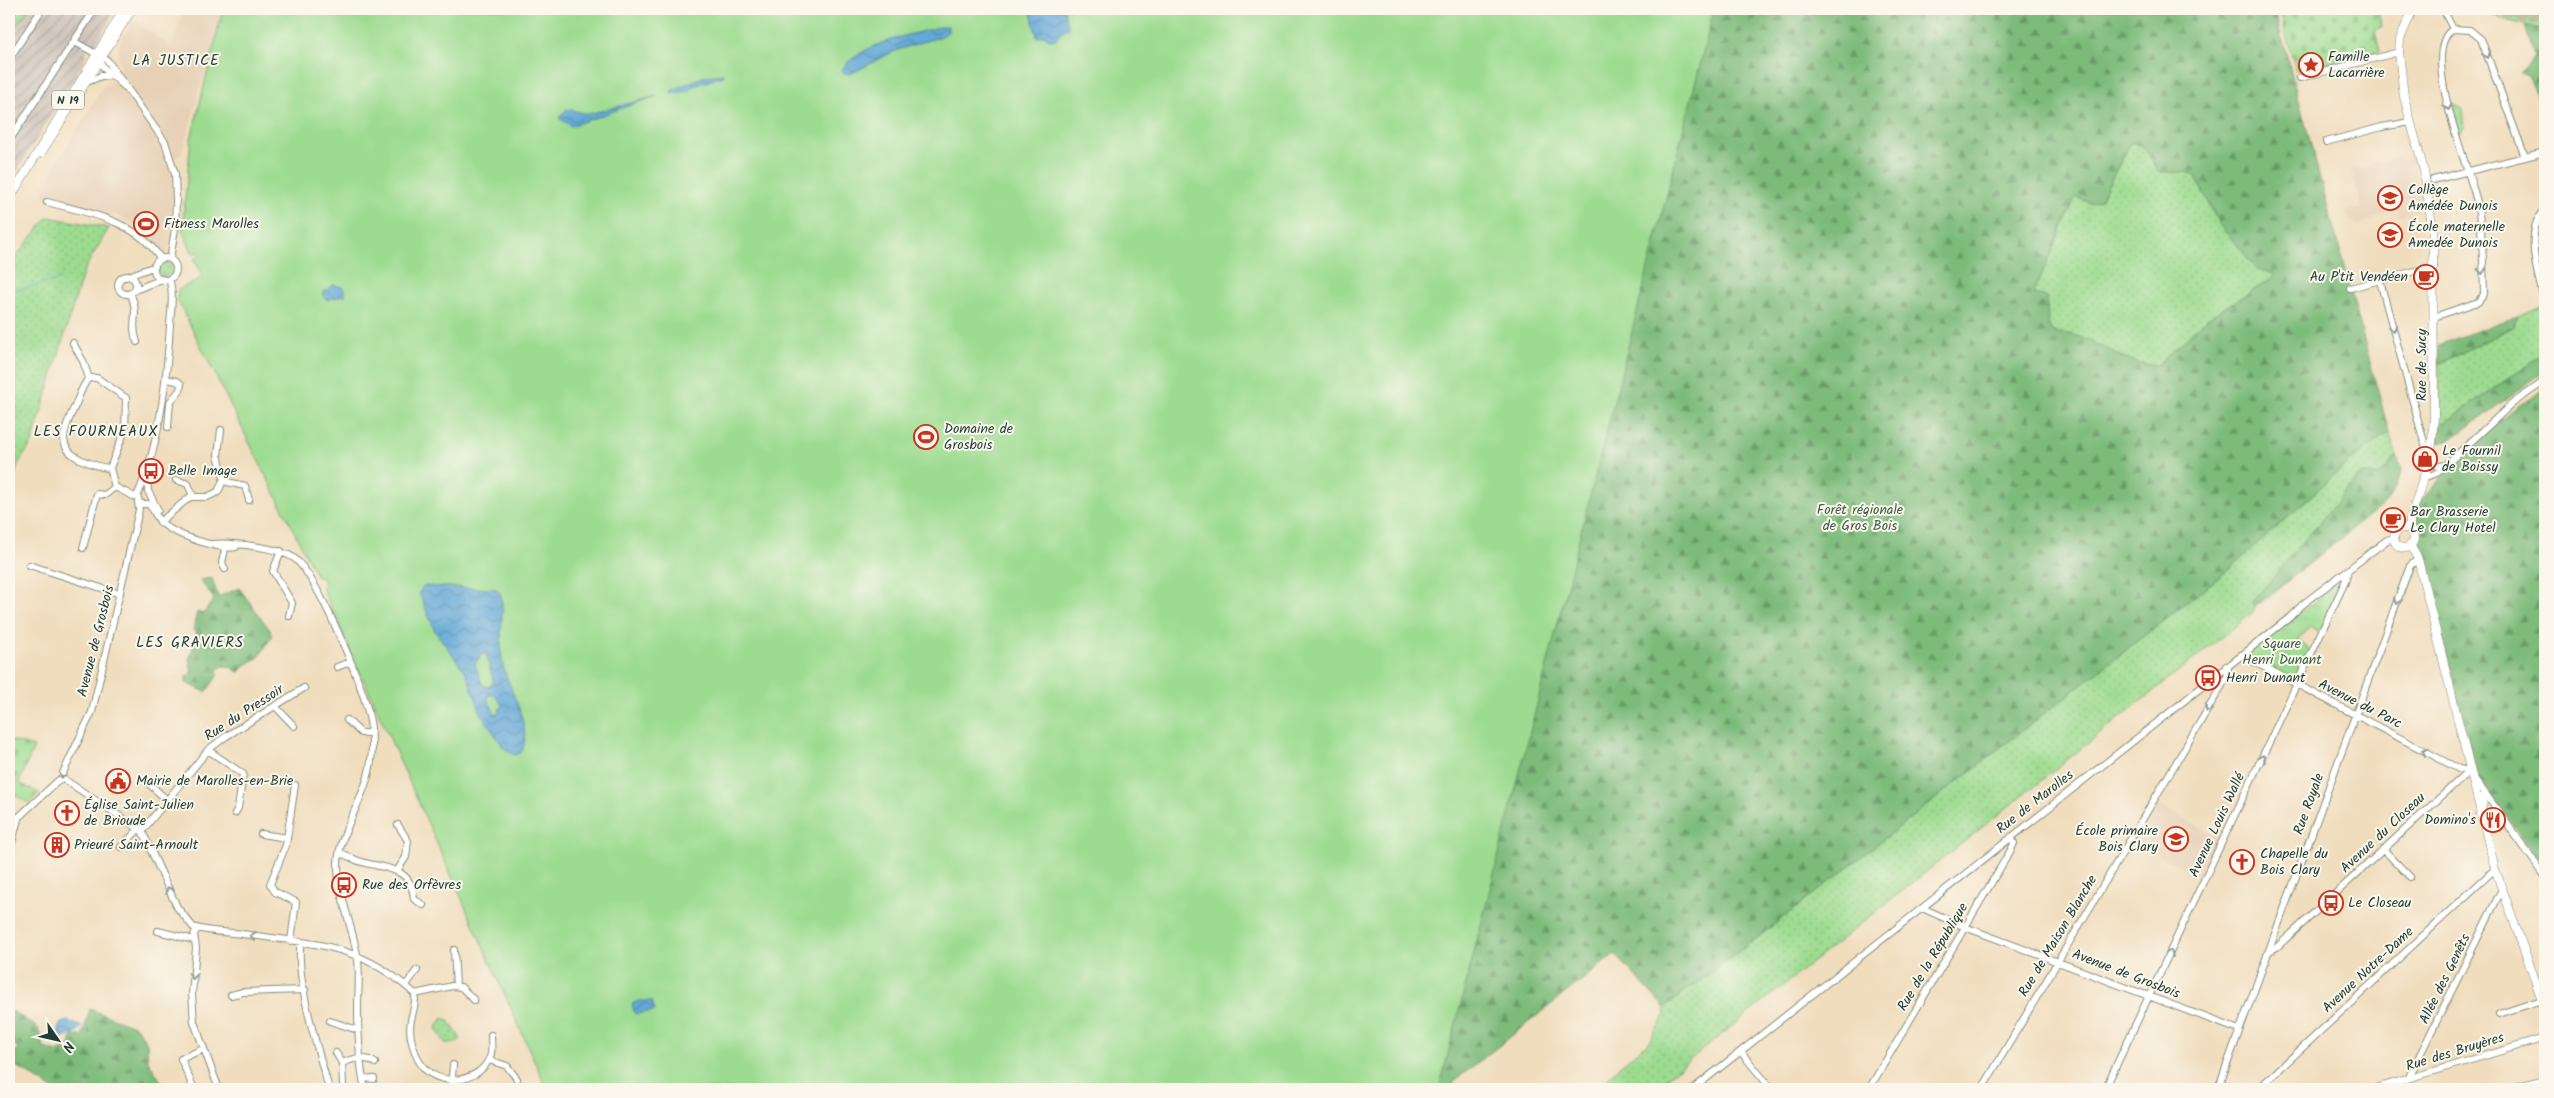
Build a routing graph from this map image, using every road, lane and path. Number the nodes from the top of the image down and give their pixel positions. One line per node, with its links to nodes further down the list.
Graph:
1 (42, 9): 11 (street)
2 (95, 9): 8 (street)
3 (124, 9): 10 (main road, N 19)
4 (132, 9): 10 (main road, N 19)
5 (2413, 9): 9 (main road, Rue de Sucy)
6 (2443, 9): 7 (street)
7 (2453, 29): 20 (street, one-way to 20); 21 (street, one-way to 21)
8 (75, 42): 10 (street); 17 (street)
9 (2399, 52): 13 (street); 16 (main road, Rue de Sucy)
10 (102, 57): 12 (street); 14 (main road, N 19); 15 (street); 22 (main road, N 19)
11 (9, 59)
12 (112, 76): 14 (street); 15 (street)
13 (2300, 78)
14 (86, 82): 22 (main road, N 19)
15 (133, 95): 28 (street)
16 (2411, 122): 18 (street); 30 (main road, Rue de Sucy)
17 (9, 142)
18 (2326, 142)
19 (2545, 152): 20 (street)
20 (2525, 157): 21 (street)
21 (2466, 172): 23 (street); 37 (street, one-way to 37)
22 (24, 176): 24 (main road, N 19)
23 (2433, 180)
24 (9, 200)
25 (47, 202): 27 (street)
26 (2545, 208): 36 (street)
27 (161, 259): 28 (street); 29 (street)
28 (172, 262): 32 (street)
29 (155, 266): 31 (street); 32 (street)
30 (2434, 266): 33 (street); 37 (main road, Rue de Sucy)
31 (124, 278): 35 (street); 35 (street)
32 (166, 279): 35 (street); 41 (street, Avenue de Grosbois)
33 (2380, 281): 34 (street); 45 (street, one-way to 45)
34 (2350, 288)
35 (132, 292): 38 (street)
36 (2545, 301)
37 (2434, 317): 45 (main road, Rue de Sucy)
38 (138, 342)
39 (72, 343): 40 (street)
40 (89, 378): 48 (street); 48 (street)
41 (166, 379): 43 (street); 49 (street, Avenue de Grosbois)
42 (2545, 381): 47 (street)
43 (168, 427)
44 (221, 430): 52 (street)
45 (2431, 454): 46 (main road, Rue de Sucy)
46 (2429, 463): 47 (street); 50 (main road, Rue de Sucy)
47 (2445, 465): 50 (street)
48 (110, 468): 53 (street)
49 (147, 470): 55 (street, Avenue de Grosbois); 55 (street, Avenue de Grosbois)
50 (2423, 478): 58 (main road, Rue de Sucy)
51 (176, 480): 54 (street)
52 (223, 481): 54 (street); 56 (street)
53 (115, 487): 55 (street); 62 (street)
54 (193, 496): 57 (street)
55 (141, 500): 57 (street); 68 (street, Avenue de Grosbois)
56 (249, 500)
57 (161, 520): 60 (street)
58 (2407, 529): 59 (main road); 61 (main road)
59 (2394, 538): 61 (main road); 67 (street, Rue de Marolles)
60 (225, 545): 63 (street); 66 (street)
61 (2410, 545): 64 (main road)
62 (83, 548)
63 (281, 552): 69 (street); 71 (street)
64 (2418, 559): 77 (street, Rue Royale, one-way to 77); 82 (main road)
65 (29, 565): 68 (street)
66 (225, 569)
67 (2348, 570): 70 (street, Rue de Marolles); 74 (street, Avenue Louis Wallé)
68 (120, 594): 83 (street, Avenue de Grosbois)
69 (289, 616)
70 (2241, 655): 72 (street, Rue de Marolles); 74 (street, Avenue du Parc)
71 (350, 662): 73 (street); 80 (street)
72 (2226, 666): 98 (street, Rue de Marolles); 120 (street, Rue de Maison Blanche, one-way to 120)
73 (337, 667)
74 (2297, 686): 77 (street, Avenue du Parc); 127 (street, Avenue Louis Wallé, one-way to 74)
75 (304, 688): 76 (street, Rue du Pressoir)
76 (276, 707): 79 (street); 81 (street, Rue du Pressoir)
77 (2355, 716): 82 (street, Avenue du Parc, one-way to 77); 118 (street, Rue Royale)
78 (347, 720): 80 (street)
79 (294, 726)
80 (372, 733): 102 (street)
81 (208, 750): 88 (street, Rue du Pressoir); 91 (street)
82 (2469, 771): 86 (main road); 87 (street); 101 (street, Avenue du Closeau)
83 (62, 778): 93 (street); 96 (street)
84 (146, 782): 88 (street)
85 (295, 784): 99 (street)
86 (2475, 795): 89 (street); 92 (main road)
87 (2484, 795): 89 (main road); 90 (street)
88 (167, 800): 96 (street, Rue du Pressoir)
89 (2484, 804): 90 (street); 92 (main road)
90 (2495, 809): 106 (street)
91 (235, 813)
92 (2480, 814): 104 (main road)
93 (18, 819): 95 (street); 103 (street)
94 (398, 825): 105 (street)
95 (9, 826)
96 (141, 829): 100 (street, Rue du Pressoir); 112 (street, one-way to 96)
97 (261, 834): 99 (street)
98 (2011, 837): 110 (street, Rue de Marolles); 111 (street, Rue de la République)
99 (287, 838): 115 (street)
100 (121, 847)
101 (2383, 849): 107 (street); 118 (street, Avenue du Closeau)
102 (340, 853): 105 (street); 119 (street)
103 (9, 854)
104 (2495, 869): 108 (main road); 163 (street, Avenue Notre-Dame)
105 (397, 871): 109 (street)
106 (2545, 876)
107 (2410, 877)
108 (2502, 889): 128 (main road); 147 (street, Allée des Genêts)
109 (422, 905)
110 (1922, 908): 111 (street, Avenue de Grosbois); 138 (street, Rue de Marolles)
111 (1965, 926): 120 (street, Avenue de Grosbois); 159 (street, Rue de la République)
112 (197, 928): 114 (street); 115 (street, one-way to 112)
113 (158, 931): 114 (street)
114 (194, 940): 137 (street, one-way to 137)
115 (292, 941): 116 (street)
116 (301, 942): 119 (street); 124 (street)
117 (454, 950): 123 (street)
118 (2268, 952): 134 (street, Rue Royale)
119 (357, 956): 122 (street); 133 (street)
120 (2058, 962): 127 (street, Avenue de Grosbois); 160 (street, Rue de Maison Blanche)
121 (417, 970): 122 (street)
122 (406, 986): 125 (street)
123 (456, 986): 125 (street); 129 (street)
124 (305, 990): 126 (street); 155 (street)
125 (415, 994): 149 (street)
126 (231, 995)
127 (2149, 997): 134 (street, Avenue de Grosbois); 161 (street, Avenue Louis Wallé)
128 (2544, 999): 130 (main road); 131 (street)
129 (474, 1000)
130 (2545, 1008)
131 (2499, 1014)
132 (330, 1021): 133 (street)
133 (358, 1030): 140 (street)
134 (2239, 1030): 162 (street, Rue Royale)
135 (491, 1035): 141 (street)
136 (2545, 1038): 147 (street, Rue des Bruyères)
137 (203, 1049): 153 (street); 154 (street)
138 (1741, 1052): 152 (street); 158 (street, Rue de Marolles)
139 (336, 1053): 142 (street)
140 (361, 1059): 142 (street); 143 (street); 145 (street)
141 (489, 1060): 149 (street); 150 (street)
142 (342, 1063): 151 (street)
143 (375, 1063)
144 (453, 1065): 149 (street)
145 (363, 1078): 146 (street); 156 (street)
146 (374, 1079)
147 (2408, 1079): 164 (street, Rue des Bruyères)
148 (2545, 1079): 165 (street)
149 (452, 1080): 157 (street)
150 (517, 1080)
151 (343, 1085)
152 (1769, 1086)
153 (194, 1089)
154 (219, 1089)
155 (329, 1089)
156 (365, 1089)
157 (451, 1089)
158 (1693, 1089)
159 (1869, 1089)
160 (1982, 1089)
161 (2105, 1089)
162 (2218, 1089)
163 (2258, 1089)
164 (2373, 1089)
165 (2506, 1089)

